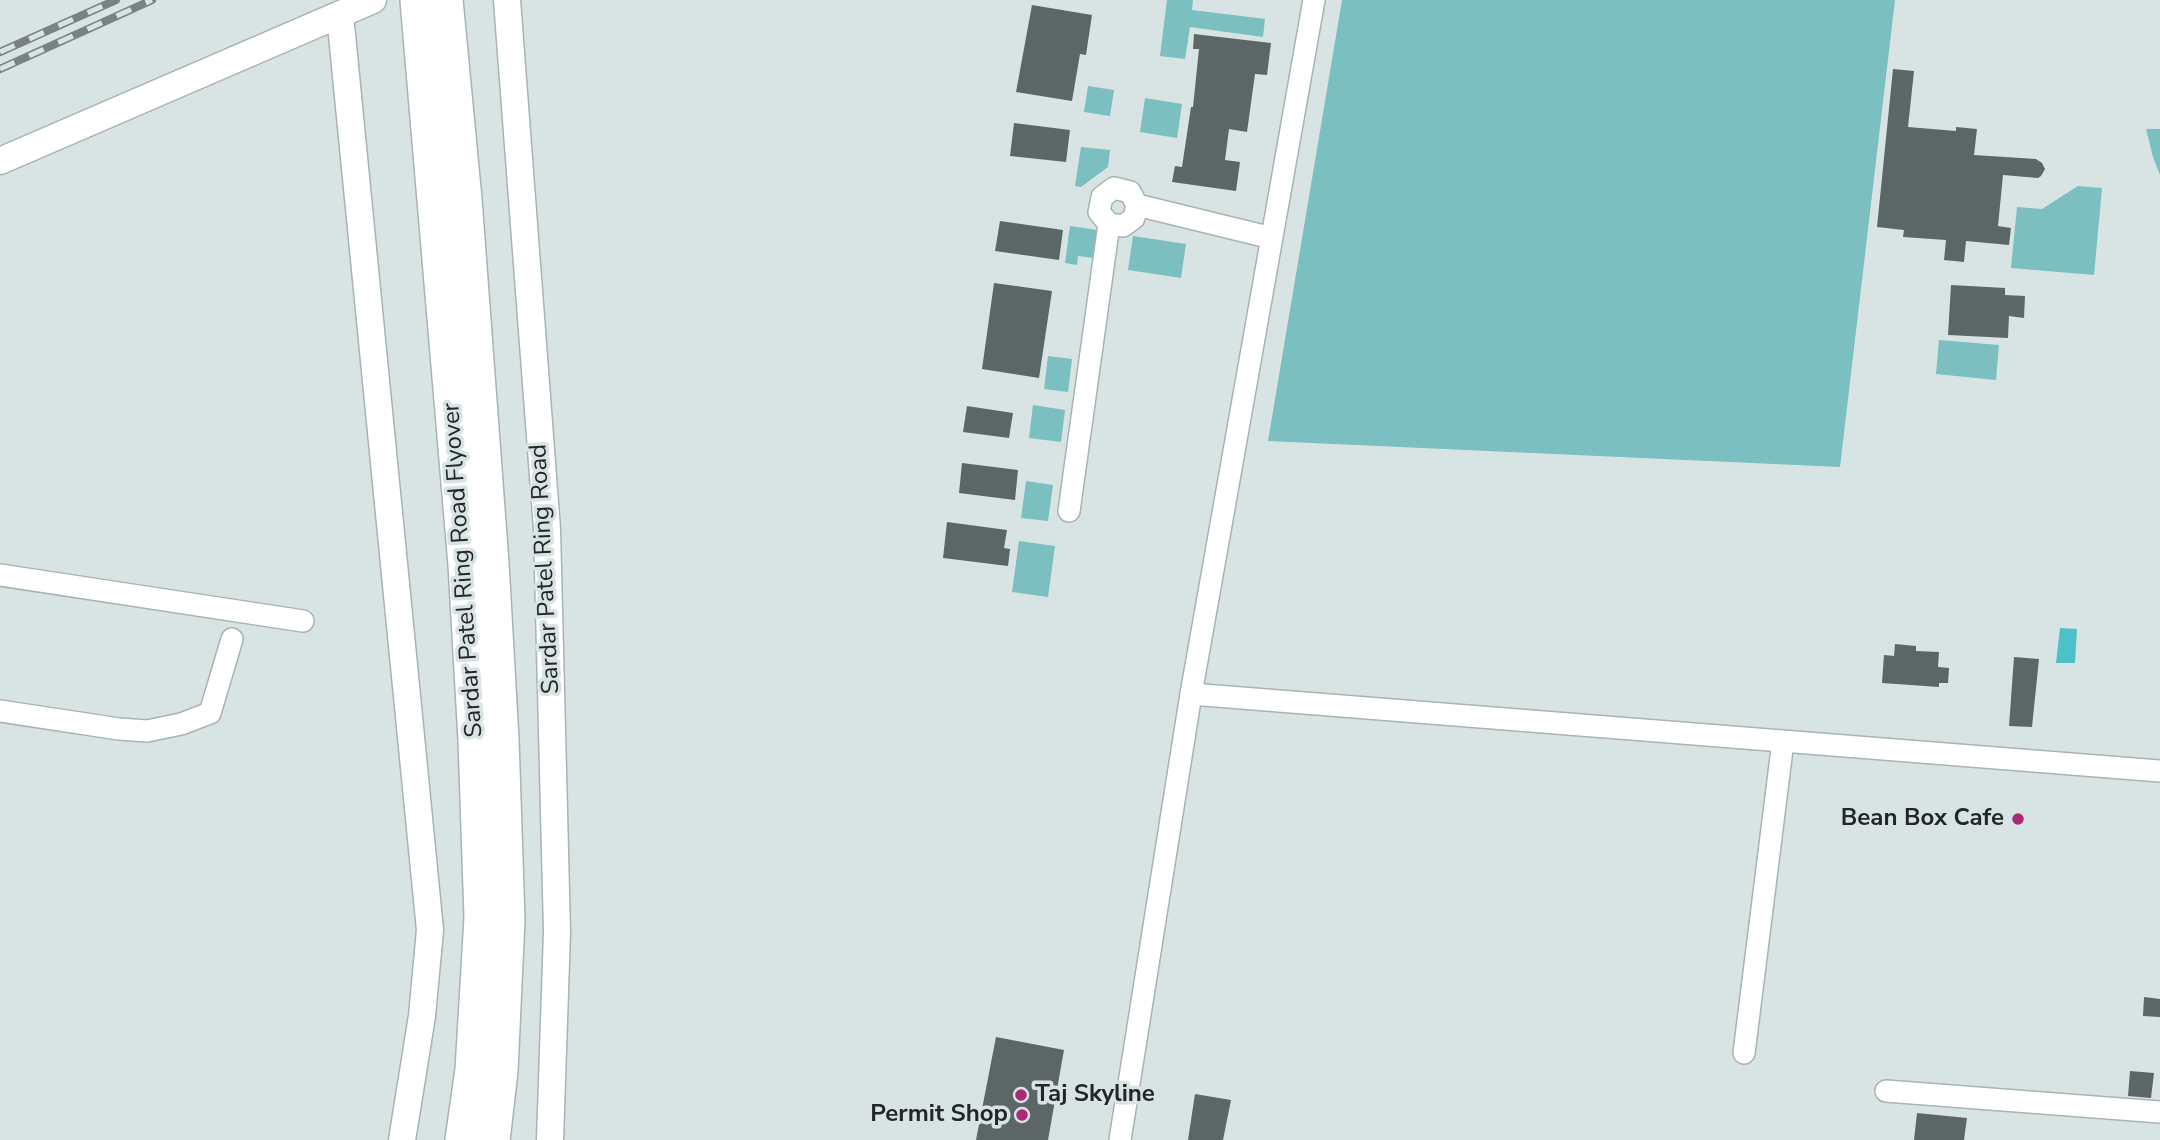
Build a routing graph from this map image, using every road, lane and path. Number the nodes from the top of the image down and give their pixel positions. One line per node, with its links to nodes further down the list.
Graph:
1 (373, 0): 6 (street)
2 (418, 0): 20 (highway, Sardar Patel Ring Road Flyover)
3 (445, 0): 20 (highway, Sardar Patel Ring Road Flyover)
4 (507, 0): 26 (street, Sardar Patel Ring Road)
5 (1314, 0): 10 (street)
6 (340, 15): 7 (street); 23 (street)
7 (0, 161)
8 (1137, 205): 9 (street); 9 (street); 10 (street)
9 (1109, 224): 11 (street)
10 (1272, 238): 15 (street)
11 (1069, 511)
12 (0, 575): 13 (street)
13 (303, 621)
14 (232, 639): 16 (street)
15 (1191, 694): 17 (street); 27 (street)
16 (0, 711)
17 (1783, 741): 18 (street); 19 (street)
18 (2160, 771)
19 (1744, 1053)
20 (486, 1071): 24 (highway, Sardar Patel Ring Road Flyover); 25 (highway, Sardar Patel Ring Road Flyover)
21 (1886, 1091): 22 (street)
22 (2160, 1112)
23 (402, 1140)
24 (463, 1140)
25 (492, 1140)
26 (550, 1140)
27 (1120, 1140)

